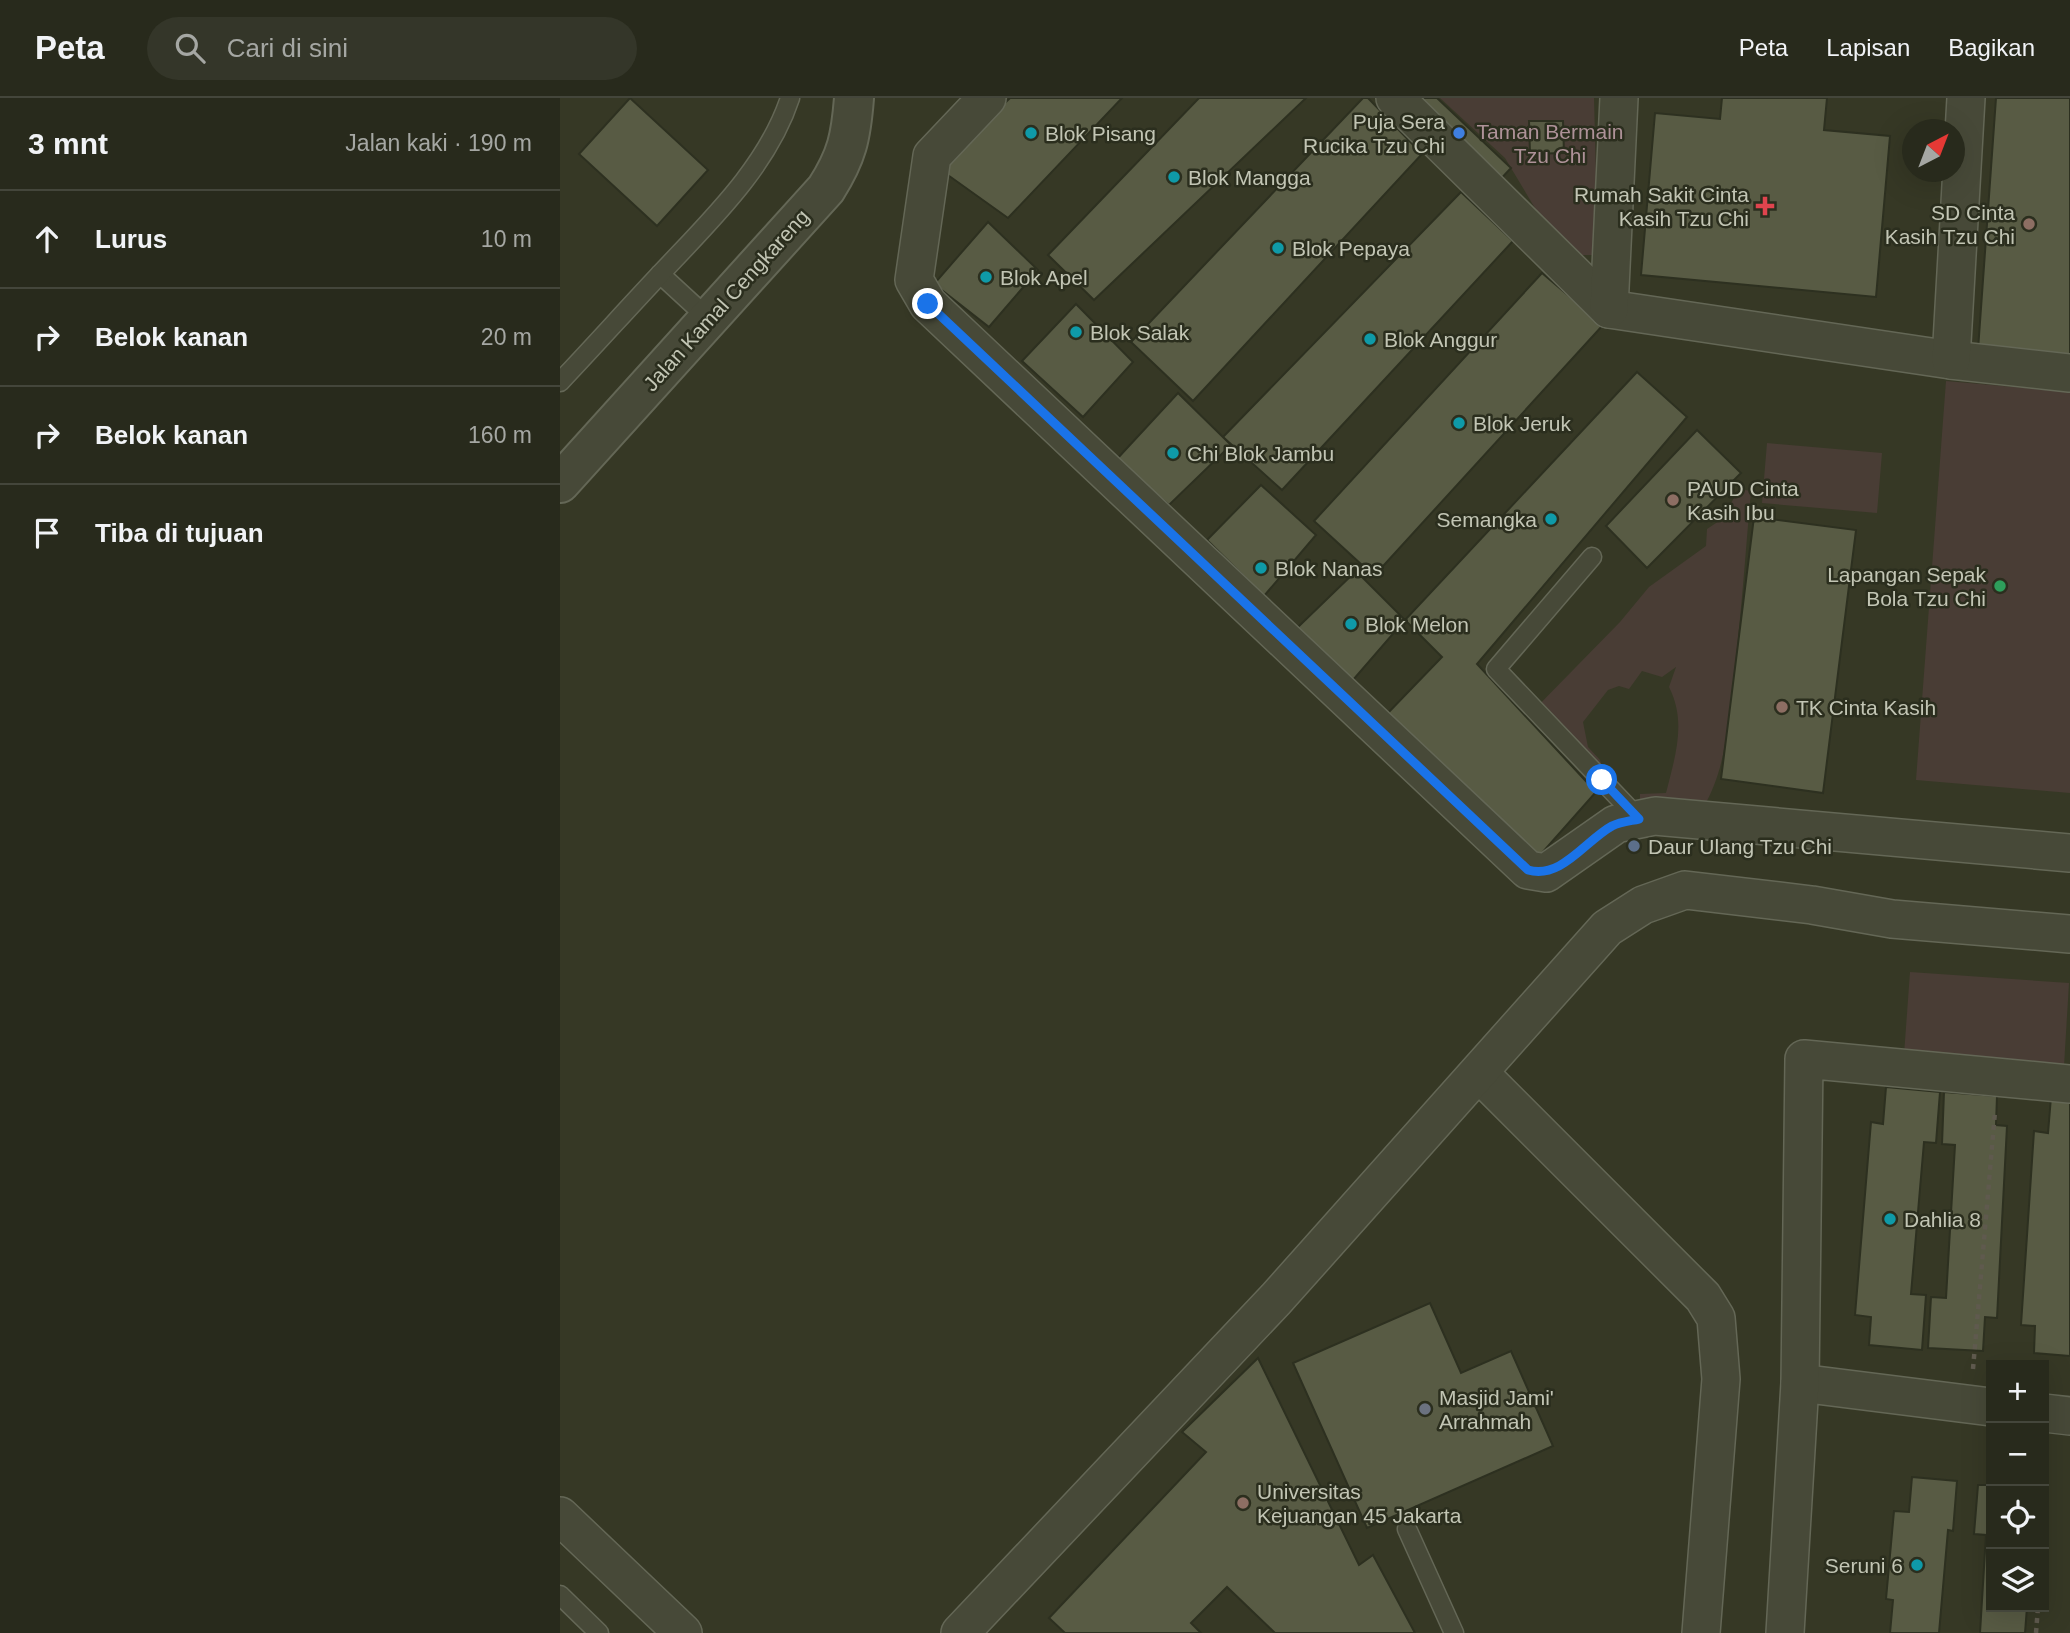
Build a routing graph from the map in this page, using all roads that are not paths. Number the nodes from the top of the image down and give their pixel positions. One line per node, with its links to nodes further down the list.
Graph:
1 (790, 98): 7 (lane)
2 (854, 98): 9 (street, Jalan Kamal Cengkareng)
3 (986, 98): 15 (street)
4 (1395, 98): 8 (street)
5 (1619, 98): 8 (street)
6 (1966, 98): 10 (street)
7 (660, 274): 9 (lane); 12 (lane)
8 (1609, 309): 10 (street)
9 (710, 320): 13 (street, Jalan Kamal Cengkareng)
10 (1951, 360): 11 (street)
11 (2070, 373)
12 (560, 382)
13 (560, 483)
14 (1592, 557): 15 (lane)
15 (1639, 819): 16 (street)
16 (2070, 853)
17 (2070, 934): 18 (street)
18 (1479, 1073): 27 (street); 29 (street)
19 (2070, 1084): 20 (street)
20 (1800, 1383): 21 (street); 30 (street)
21 (1981, 1406)
22 (560, 1517): 26 (street)
23 (1407, 1529): 28 (lane)
24 (560, 1595): 25 (lane)
25 (599, 1633)
26 (683, 1633)
27 (960, 1633)
28 (1454, 1633)
29 (1701, 1633)
30 (1785, 1633)

